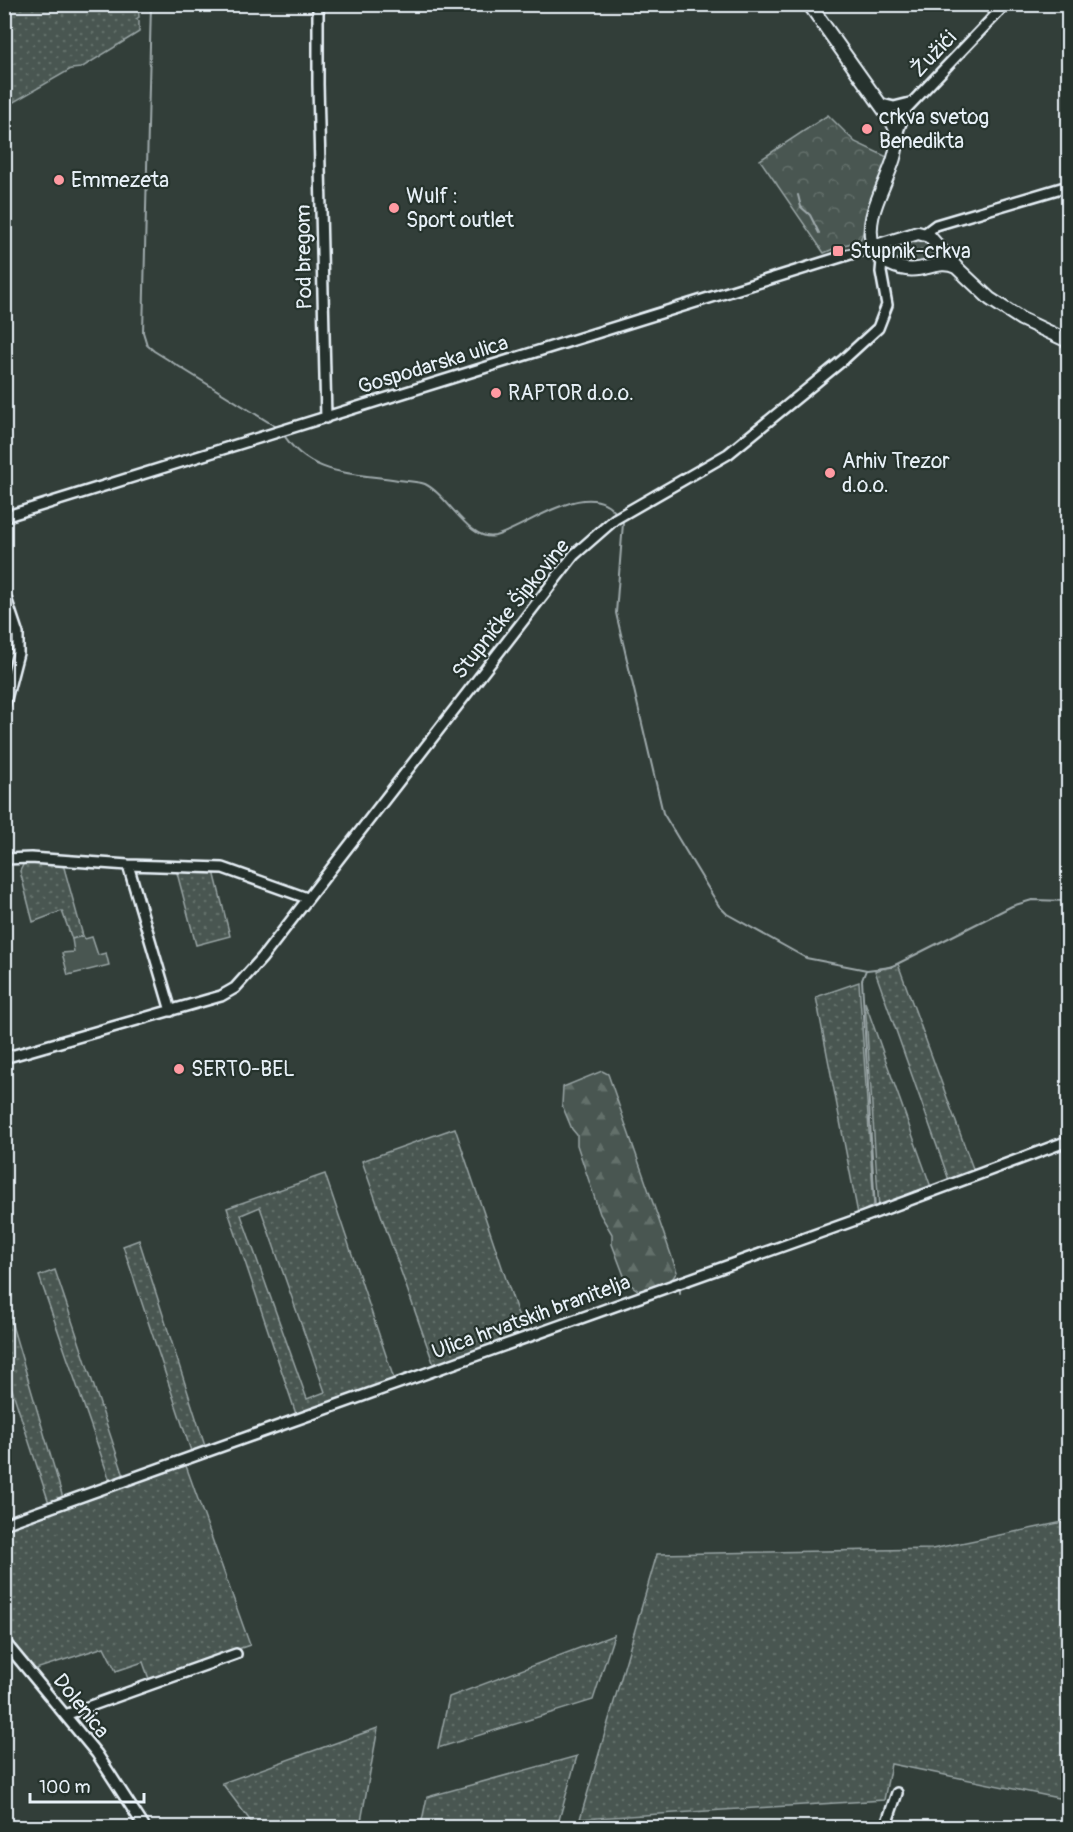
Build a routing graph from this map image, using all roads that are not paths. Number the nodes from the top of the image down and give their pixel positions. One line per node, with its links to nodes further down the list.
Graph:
1 (318, 4): 13 (street, Pod bregom)
2 (808, 4): 5 (main road)
3 (1006, 4): 4 (street, Žužići)
4 (912, 102): 5 (street); 6 (street, Žužići)
5 (878, 104): 6 (main road)
6 (897, 134): 9 (main road)
7 (1068, 186): 8 (street)
8 (924, 234): 9 (main road); 11 (main road)
9 (873, 247): 10 (main road); 13 (street, Gospodarska ulica)
10 (882, 261): 11 (main road); 19 (street, Stupničke Šipkovine)
11 (956, 267): 12 (main road)
12 (1068, 341)
13 (326, 418): 14 (street, Gospodarska ulica)
14 (4, 517)
15 (4, 592): 16 (street)
16 (4, 707)
17 (4, 860): 18 (street)
18 (128, 865): 19 (street); 20 (street)
19 (307, 898): 20 (street, Stupničke Šipkovine)
20 (171, 1011): 21 (street, Stupničke Šipkovine)
21 (4, 1058)
22 (1068, 1141): 23 (street, Ulica hrvatskih branitelja)
23 (4, 1524)
24 (4, 1641): 26 (street, Dolenica)
25 (236, 1654): 26 (street)
26 (65, 1715): 28 (street, Dolenica)
27 (897, 1794): 29 (street)
28 (145, 1827)
29 (885, 1827)

